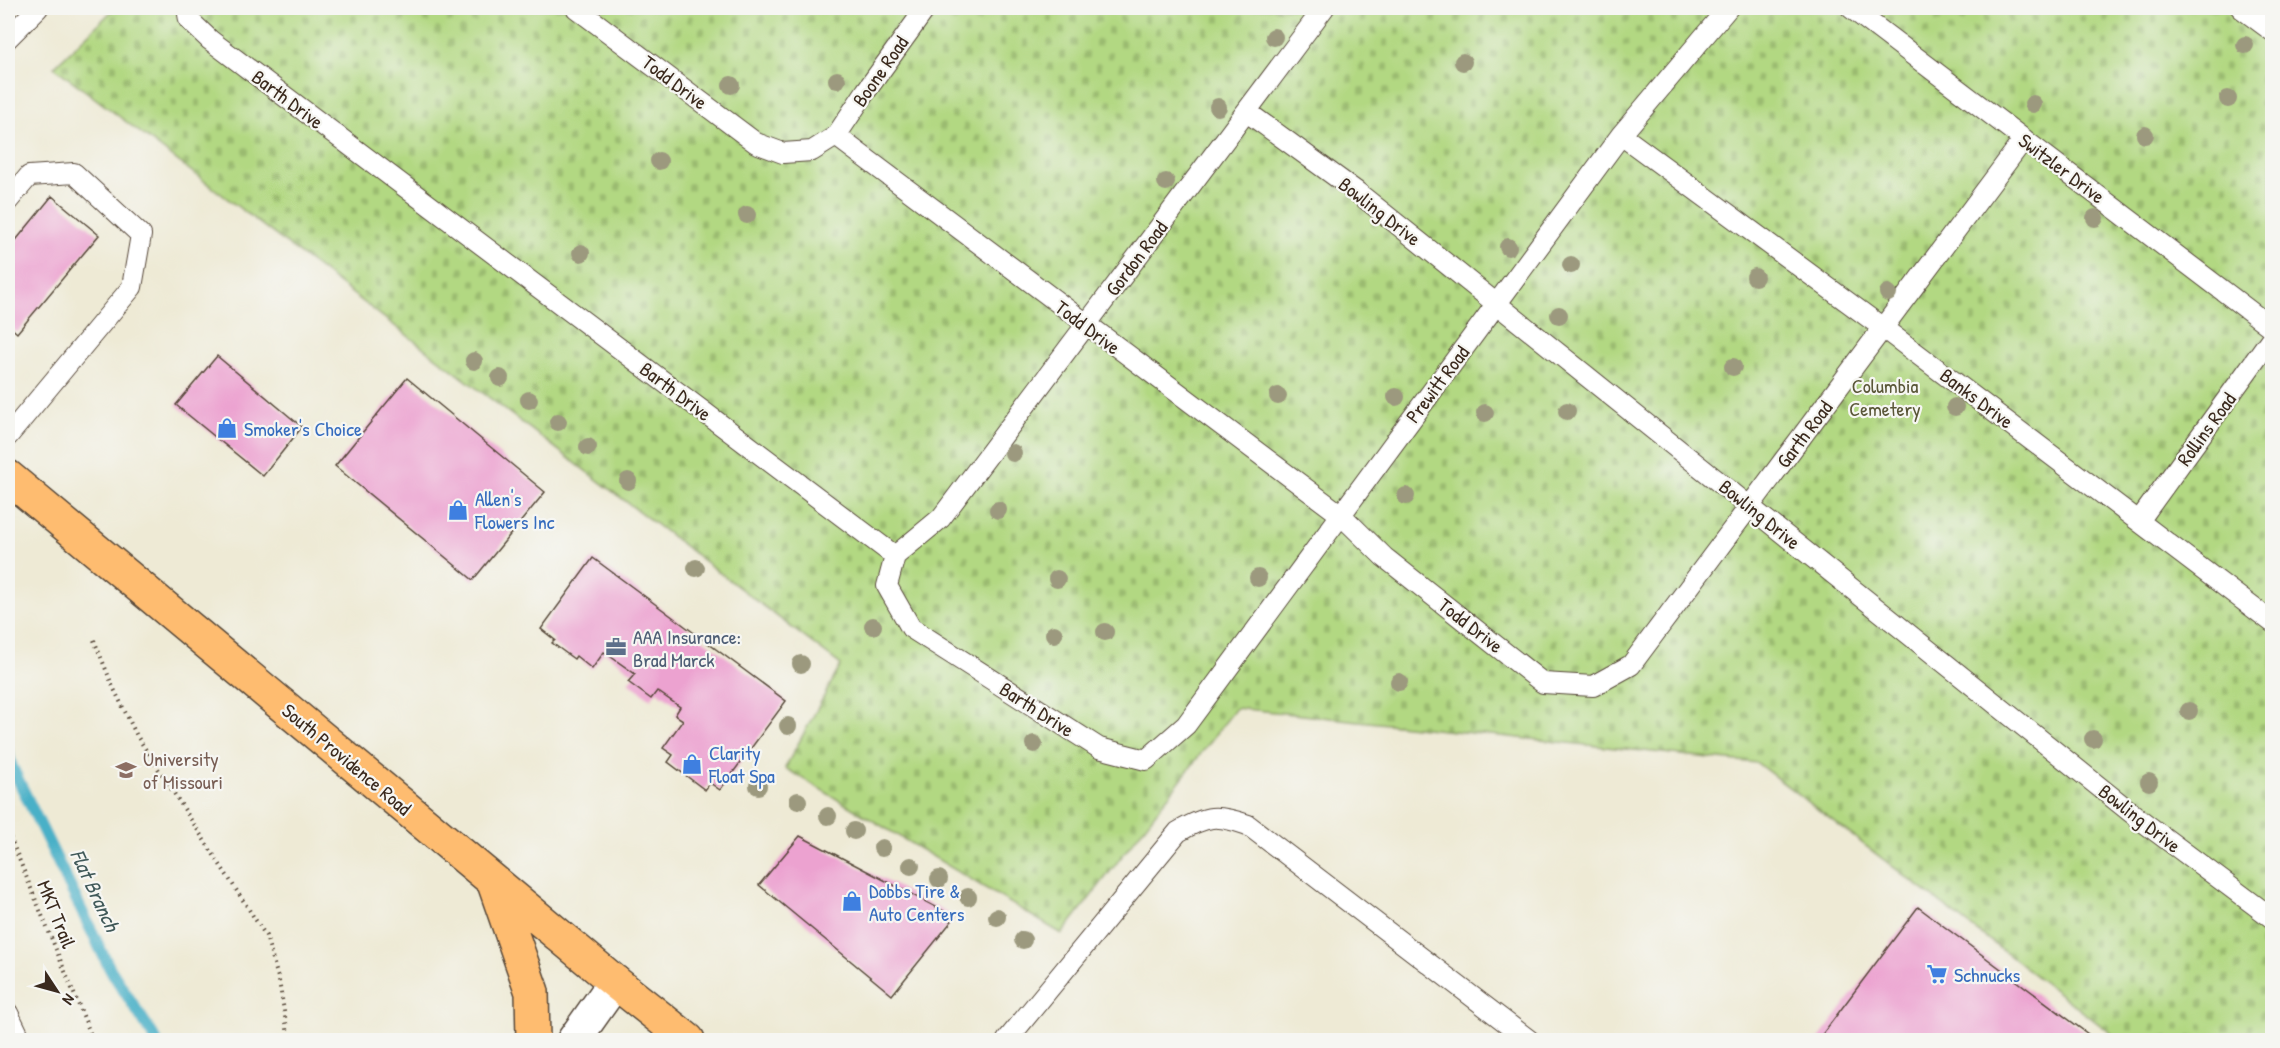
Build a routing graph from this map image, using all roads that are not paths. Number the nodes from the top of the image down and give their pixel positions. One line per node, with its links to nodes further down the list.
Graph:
1 (38, 8): 10 (lane)
2 (187, 8): 26 (lane, Barth Drive)
3 (576, 8): 13 (lane, Todd Drive)
4 (926, 8): 13 (lane, Boone Road)
5 (1324, 8): 11 (lane, Gordon Road)
6 (1728, 8): 12 (lane, Prewitt Road)
7 (1851, 8): 14 (lane, Switzler Drive)
8 (2241, 8): 9 (lane)
9 (2272, 31)
10 (8, 38)
11 (1247, 112): 16 (lane, Bowling Drive); 17 (lane, Gordon Road)
12 (1621, 135): 16 (lane, Prewitt Road); 18 (lane, Banks Drive)
13 (836, 136): 17 (lane, Todd Drive)
14 (2024, 139): 18 (lane, Garth Road); 19 (lane, Switzler Drive)
15 (8, 201): 21 (lane)
16 (1496, 305): 23 (lane, Bowling Drive); 24 (lane, Prewitt Road)
17 (1086, 325): 24 (lane, Todd Drive); 26 (lane, Gordon Road)
18 (1883, 328): 23 (lane, Garth Road); 25 (lane, Banks Drive)
19 (2272, 328)
20 (2272, 337): 25 (lane, Rollins Road)
21 (8, 436)
22 (8, 477): 30 (main road, South Providence Road)
23 (1750, 505): 28 (lane, Garth Road); 31 (lane, Bowling Drive)
24 (1341, 514): 28 (lane, Todd Drive); 29 (lane, Prewitt Road)
25 (2139, 521): 27 (lane, Banks Drive)
26 (895, 556): 29 (lane, Barth Drive)
27 (2272, 621)
28 (1593, 686)
29 (1146, 760)
30 (493, 881): 32 (main road, South Providence Road); 35 (main road)
31 (2272, 918)
32 (615, 982): 36 (street); 37 (main road, South Providence Road)
33 (8, 1013): 34 (lane)
34 (21, 1041)
35 (533, 1041)
36 (574, 1041)
37 (688, 1041)
38 (1008, 1041): 39 (lane)
39 (1529, 1041)

